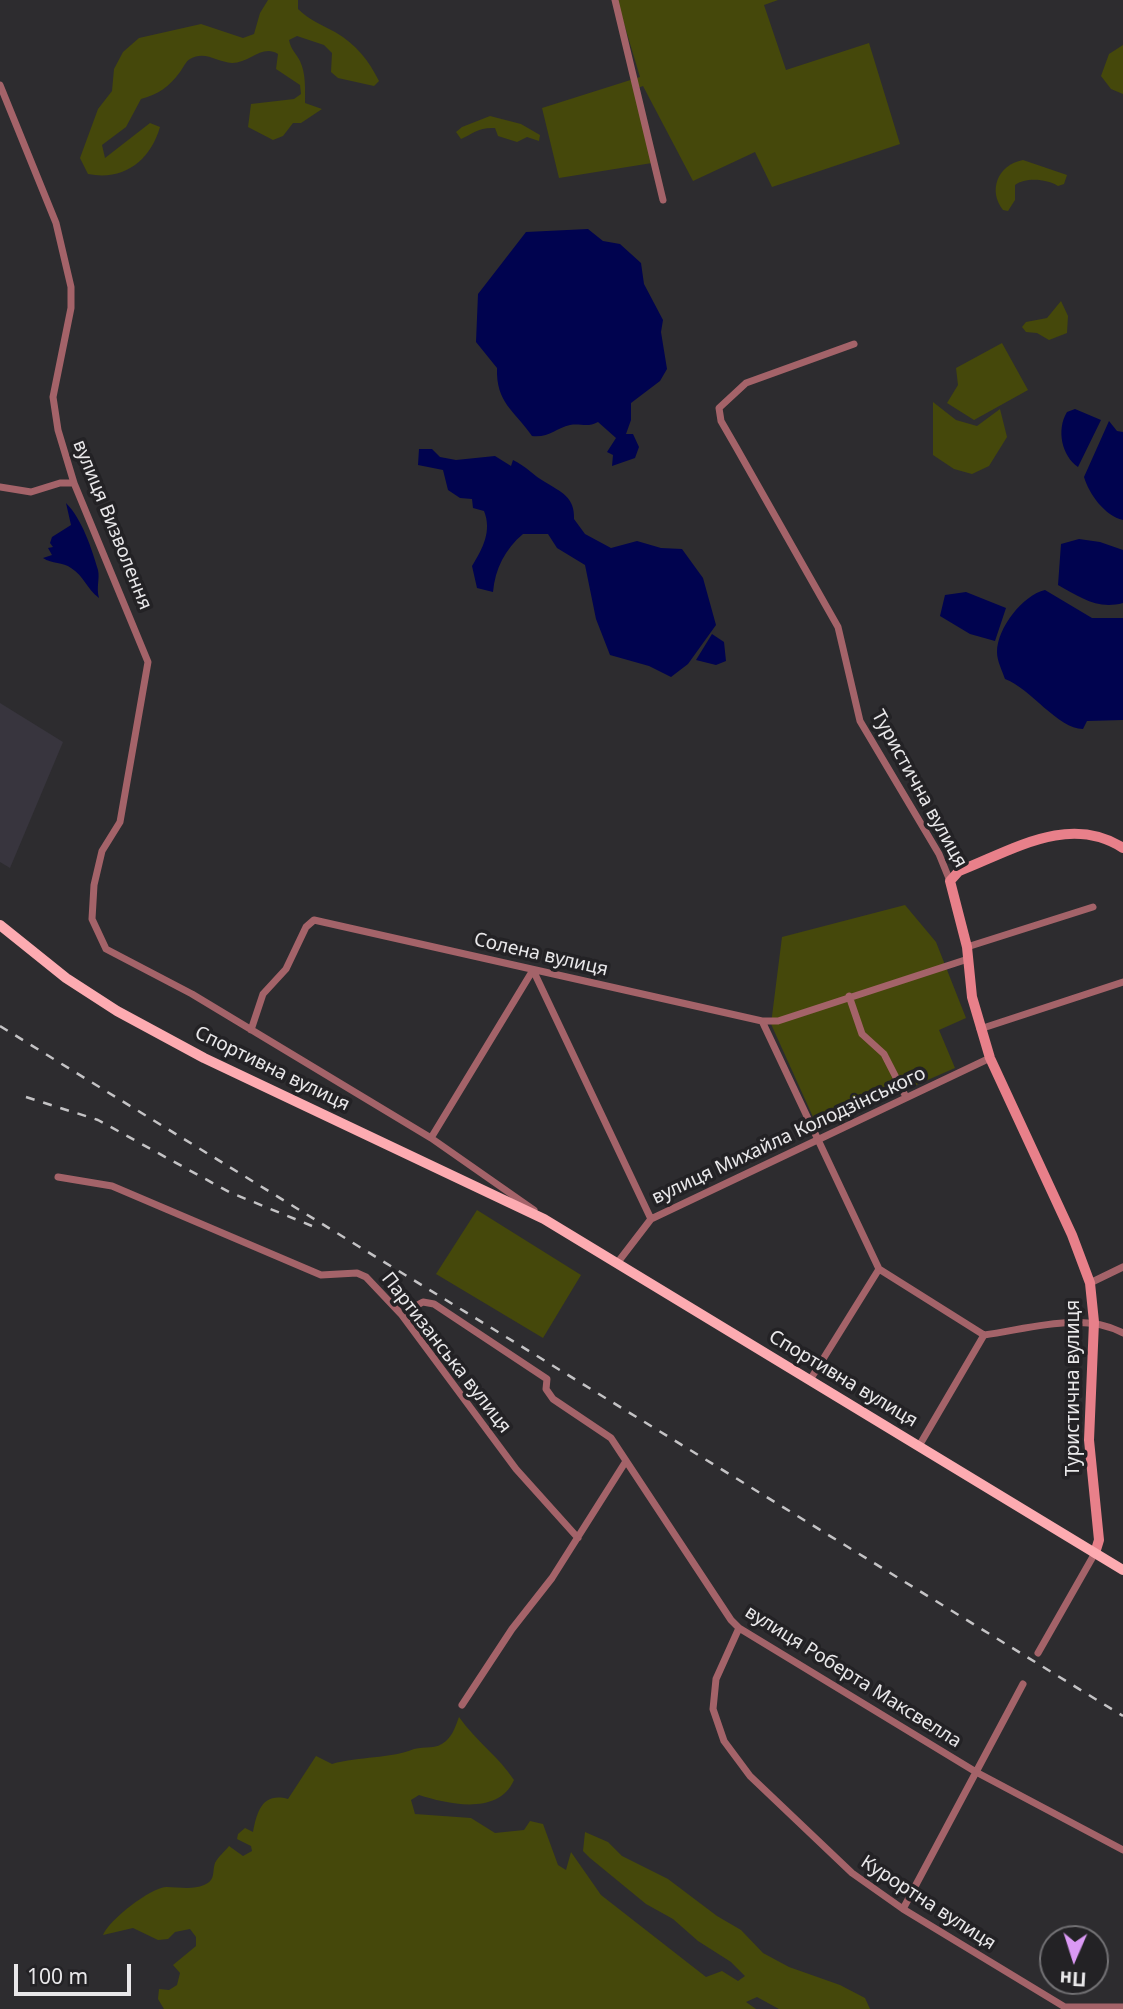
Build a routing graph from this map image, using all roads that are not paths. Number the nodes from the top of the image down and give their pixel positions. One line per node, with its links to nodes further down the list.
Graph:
1 (615, 0): 3 (street)
2 (0, 85): 5 (street, вулиця Визволення)
3 (663, 200)
4 (854, 344): 8 (street, Туристична вулиця)
5 (74, 483): 6 (street); 11 (street, вулиця Визволення)
6 (0, 487)
7 (1123, 848): 8 (street)
8 (950, 881): 12 (street, Туристична вулиця)
9 (1093, 907): 12 (street)
10 (0, 925): 25 (main road, Спортивна вулиця)
11 (100, 937): 19 (street, Спортивна вулиця)
12 (967, 947): 13 (street, Туристична вулиця)
13 (968, 959): 16 (street); 18 (street, Туристична вулиця)
14 (533, 970): 17 (street, Солена вулиця); 19 (street, Солена вулиця); 22 (street); 26 (street)
15 (1123, 982): 18 (street)
16 (849, 996): 17 (street); 21 (street)
17 (762, 1021): 23 (street)
18 (980, 1029): 20 (street, Туристична вулиця)
19 (251, 1030): 22 (street, Спортивна вулиця)
20 (990, 1058): 21 (street, вулиця Михайла Колодзінського); 30 (street, Туристична вулиця)
21 (906, 1097): 23 (street, вулиця Михайла Колодзінського)
22 (431, 1138): 25 (street, Спортивна вулиця)
23 (817, 1139): 26 (street, вулиця Михайла Колодзінського); 29 (street)
24 (58, 1177): 31 (street, Партизанська вулиця)
25 (544, 1219): 27 (main road, Спортивна вулиця)
26 (651, 1219): 27 (street, вулиця Михайла Колодзінського)
27 (618, 1262): 35 (main road, Спортивна вулиця)
28 (1123, 1267): 30 (street)
29 (879, 1269): 34 (street); 35 (street)
30 (1090, 1283): 32 (street, Туристична вулиця)
31 (401, 1314): 37 (street, вулиця Роберта Максвелла); 38 (street, Партизанська вулиця)
32 (1094, 1322): 33 (street); 34 (street); 39 (street, Туристична вулиця)
33 (1123, 1333)
34 (984, 1335): 36 (street)
35 (810, 1380): 36 (main road, Спортивна вулиця)
36 (919, 1446): 39 (main road, Спортивна вулиця)
37 (626, 1461): 38 (street); 41 (street, вулиця Роберта Максвелла)
38 (578, 1538): 44 (street)
39 (1095, 1553): 40 (main road, Спортивна вулиця); 42 (street)
40 (1123, 1570)
41 (739, 1628): 45 (street, вулиця Роберта Максвелла); 47 (street, Курортна вулиця)
42 (1038, 1653)
43 (1023, 1684): 45 (street)
44 (462, 1705)
45 (976, 1772): 46 (street, вулиця Роберта Максвелла); 47 (street)
46 (1123, 1850)
47 (903, 1909): 49 (street, Курортна вулиця)
48 (1123, 2007): 49 (street)
49 (1066, 2008)

